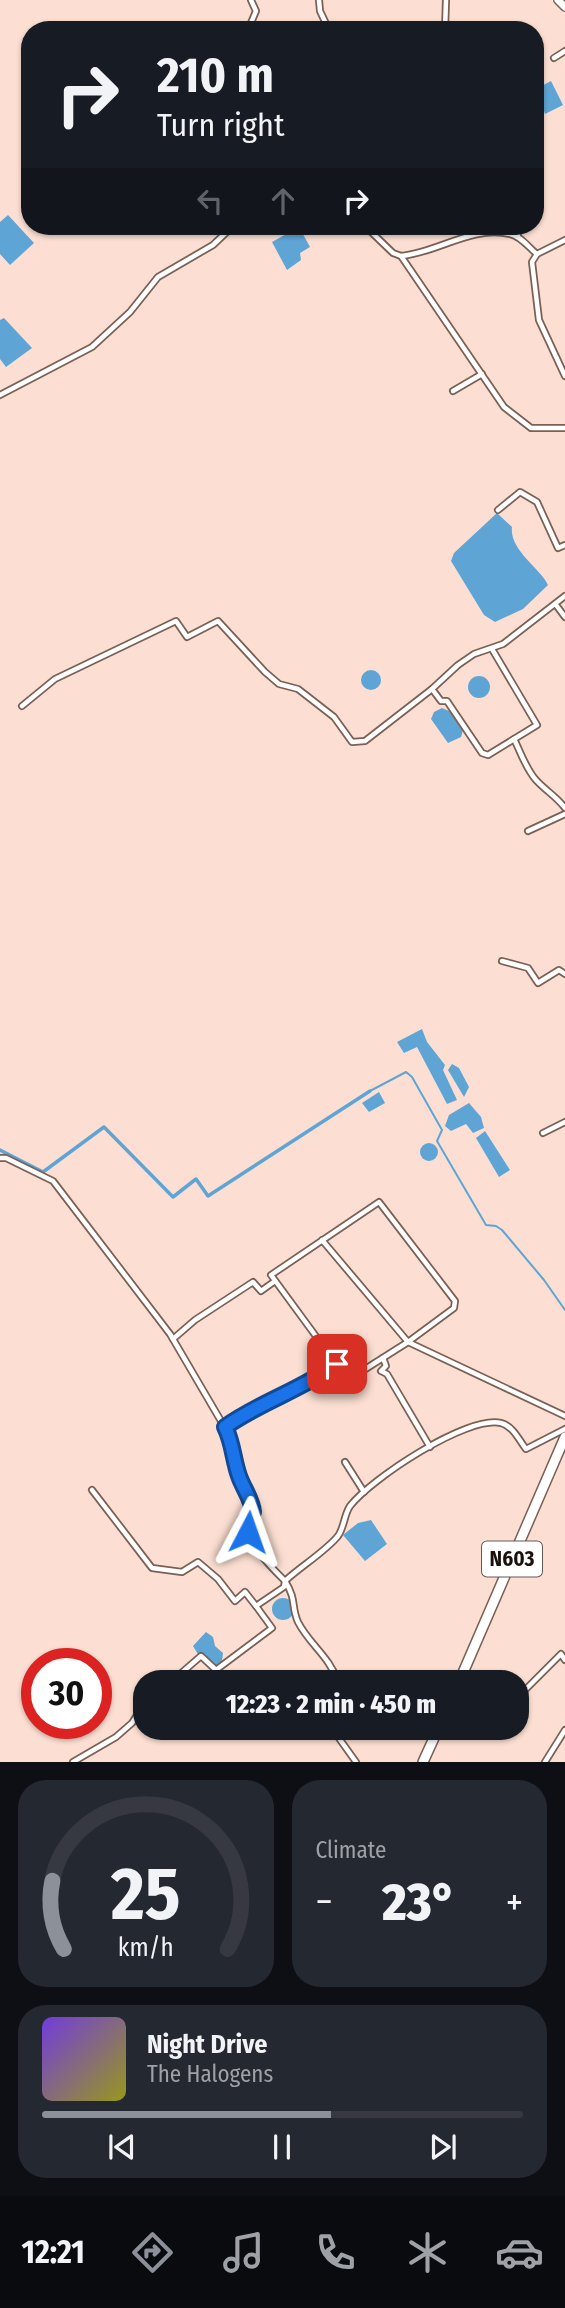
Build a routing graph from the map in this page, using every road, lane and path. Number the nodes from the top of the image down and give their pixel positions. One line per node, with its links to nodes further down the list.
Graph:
1 (251, 0): 6 (street)
2 (319, 0): 7 (street)
3 (446, 0): 8 (street)
4 (558, 0): 5 (main road)
5 (565, 7)
6 (252, 21)
7 (325, 21)
8 (445, 21)
9 (565, 51): 10 (street)
10 (554, 58)
11 (224, 235): 22 (street)
12 (374, 235): 18 (street)
13 (490, 235): 18 (street)
14 (514, 235): 15 (street)
15 (519, 237): 17 (street)
16 (565, 240): 17 (street)
17 (537, 254): 20 (street)
18 (401, 256): 19 (street)
19 (482, 374): 21 (street); 23 (street)
20 (565, 376)
21 (453, 391)
22 (0, 395)
23 (565, 428)
24 (498, 510): 25 (street)
25 (565, 545)
26 (565, 596): 27 (street)
27 (556, 605): 28 (street); 29 (street)
28 (565, 617)
29 (492, 649): 30 (street); 32 (street)
30 (432, 690): 31 (street); 32 (street)
31 (22, 706)
32 (514, 739): 33 (street)
33 (565, 808)
34 (565, 814): 35 (street)
35 (528, 831)
36 (502, 961): 37 (street)
37 (565, 974)
38 (565, 1122): 39 (street)
39 (543, 1133)
40 (0, 1158): 43 (street)
41 (322, 1240): 42 (street); 44 (street); 44 (street)
42 (275, 1281): 43 (street); 46 (street)
43 (173, 1339): 48 (street)
44 (408, 1342): 45 (street); 47 (street)
45 (383, 1358): 46 (street); 51 (street)
46 (337, 1364): 48 (street)
47 (565, 1416)
48 (225, 1427): 56 (street)
49 (565, 1429): 51 (street)
50 (565, 1437): 52 (highway, N603)
51 (430, 1447): 55 (street)
52 (563, 1447): 63 (highway, N603)
53 (345, 1462): 55 (street)
54 (92, 1490): 57 (street)
55 (364, 1492): 56 (street)
56 (285, 1581): 57 (street); 62 (street)
57 (256, 1606): 60 (street)
58 (565, 1660): 64 (street)
59 (185, 1670): 61 (street)
60 (216, 1670)
61 (216, 1670)
62 (334, 1670)
63 (466, 1670)
64 (529, 1686)
65 (133, 1721): 69 (street)
66 (565, 1730): 72 (street)
67 (340, 1740): 70 (street)
68 (433, 1740): 71 (highway)
69 (73, 1762)
70 (356, 1762)
71 (424, 1762)
72 (545, 1762)

